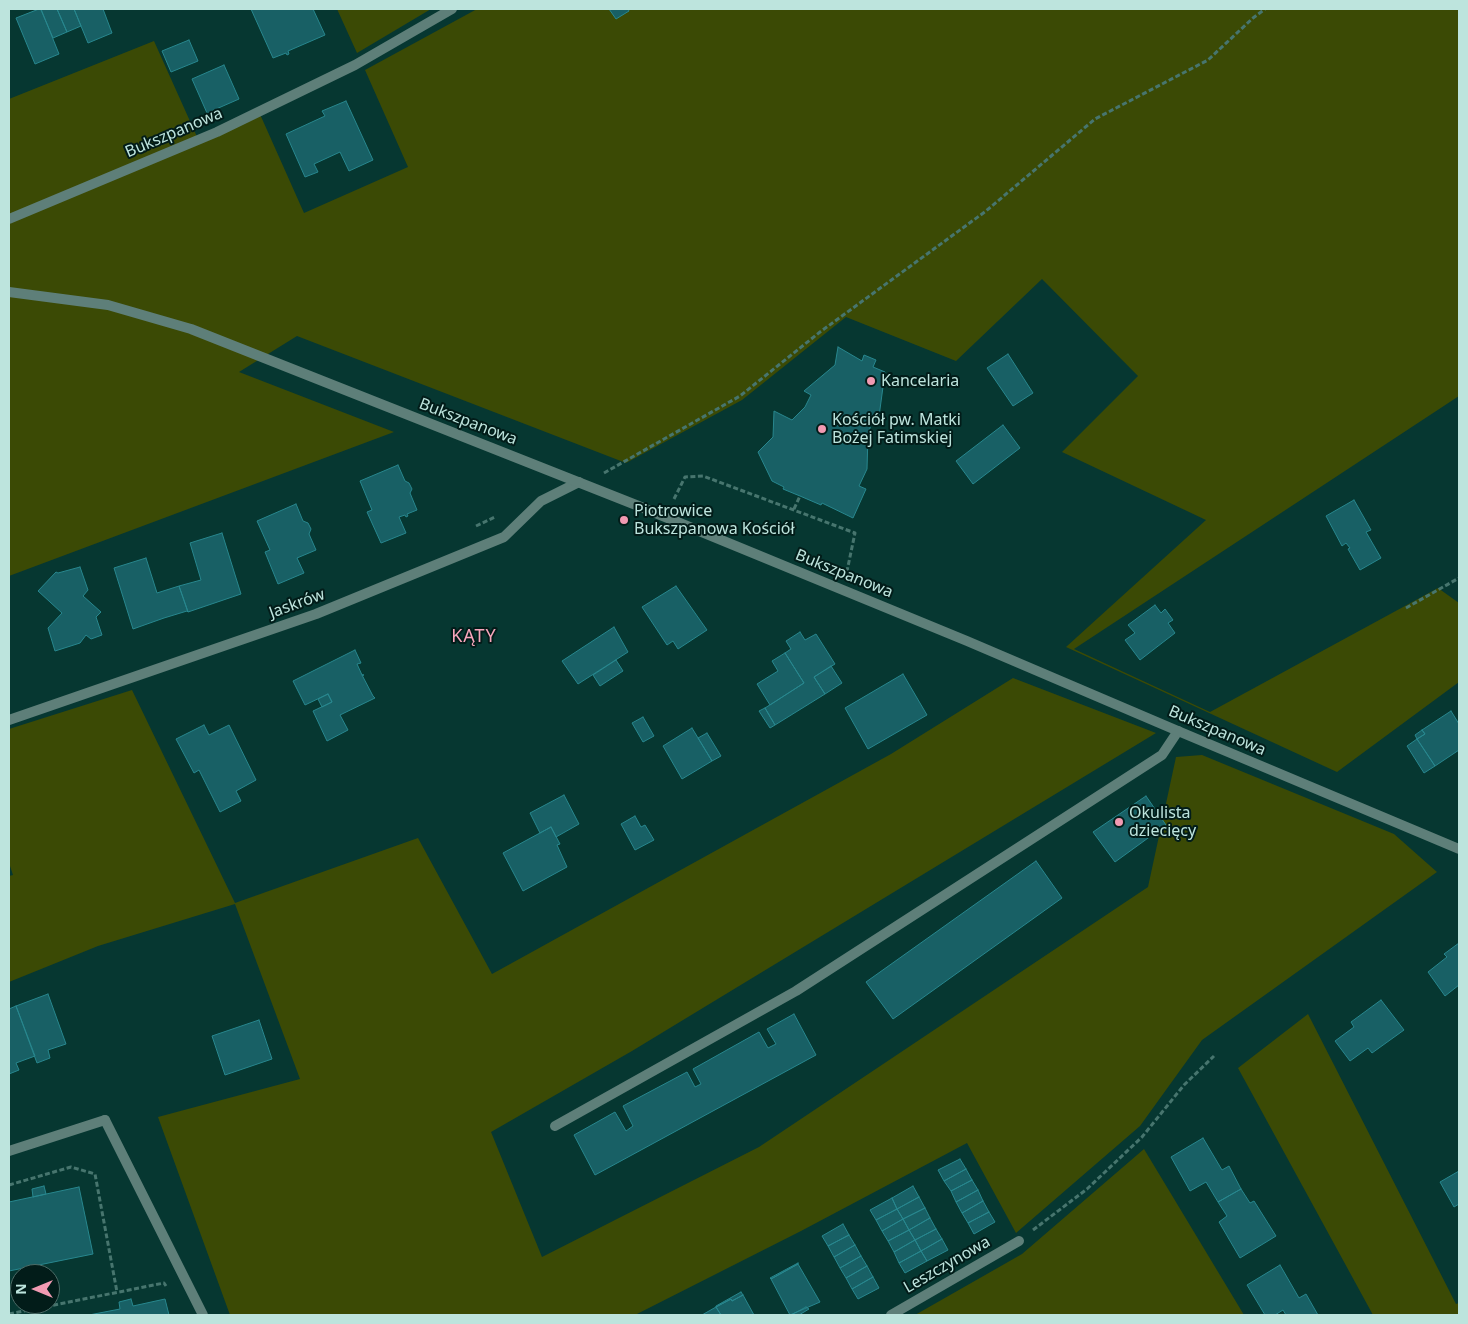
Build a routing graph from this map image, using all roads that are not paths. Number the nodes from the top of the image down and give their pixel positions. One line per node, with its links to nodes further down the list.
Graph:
1 (452, 9): 2 (street, Bukszpanowa)
2 (9, 219)
3 (9, 292): 4 (street, Bukszpanowa)
4 (579, 482): 5 (street, Jaskrów); 6 (street, Bukszpanowa)
5 (9, 720)
6 (1178, 731): 7 (street, Bukszpanowa); 8 (street)
7 (1459, 848)
8 (555, 1126)
9 (9, 1151): 11 (street)
10 (1019, 1241): 12 (street, Leszczynowa)
11 (202, 1315)
12 (891, 1315)

